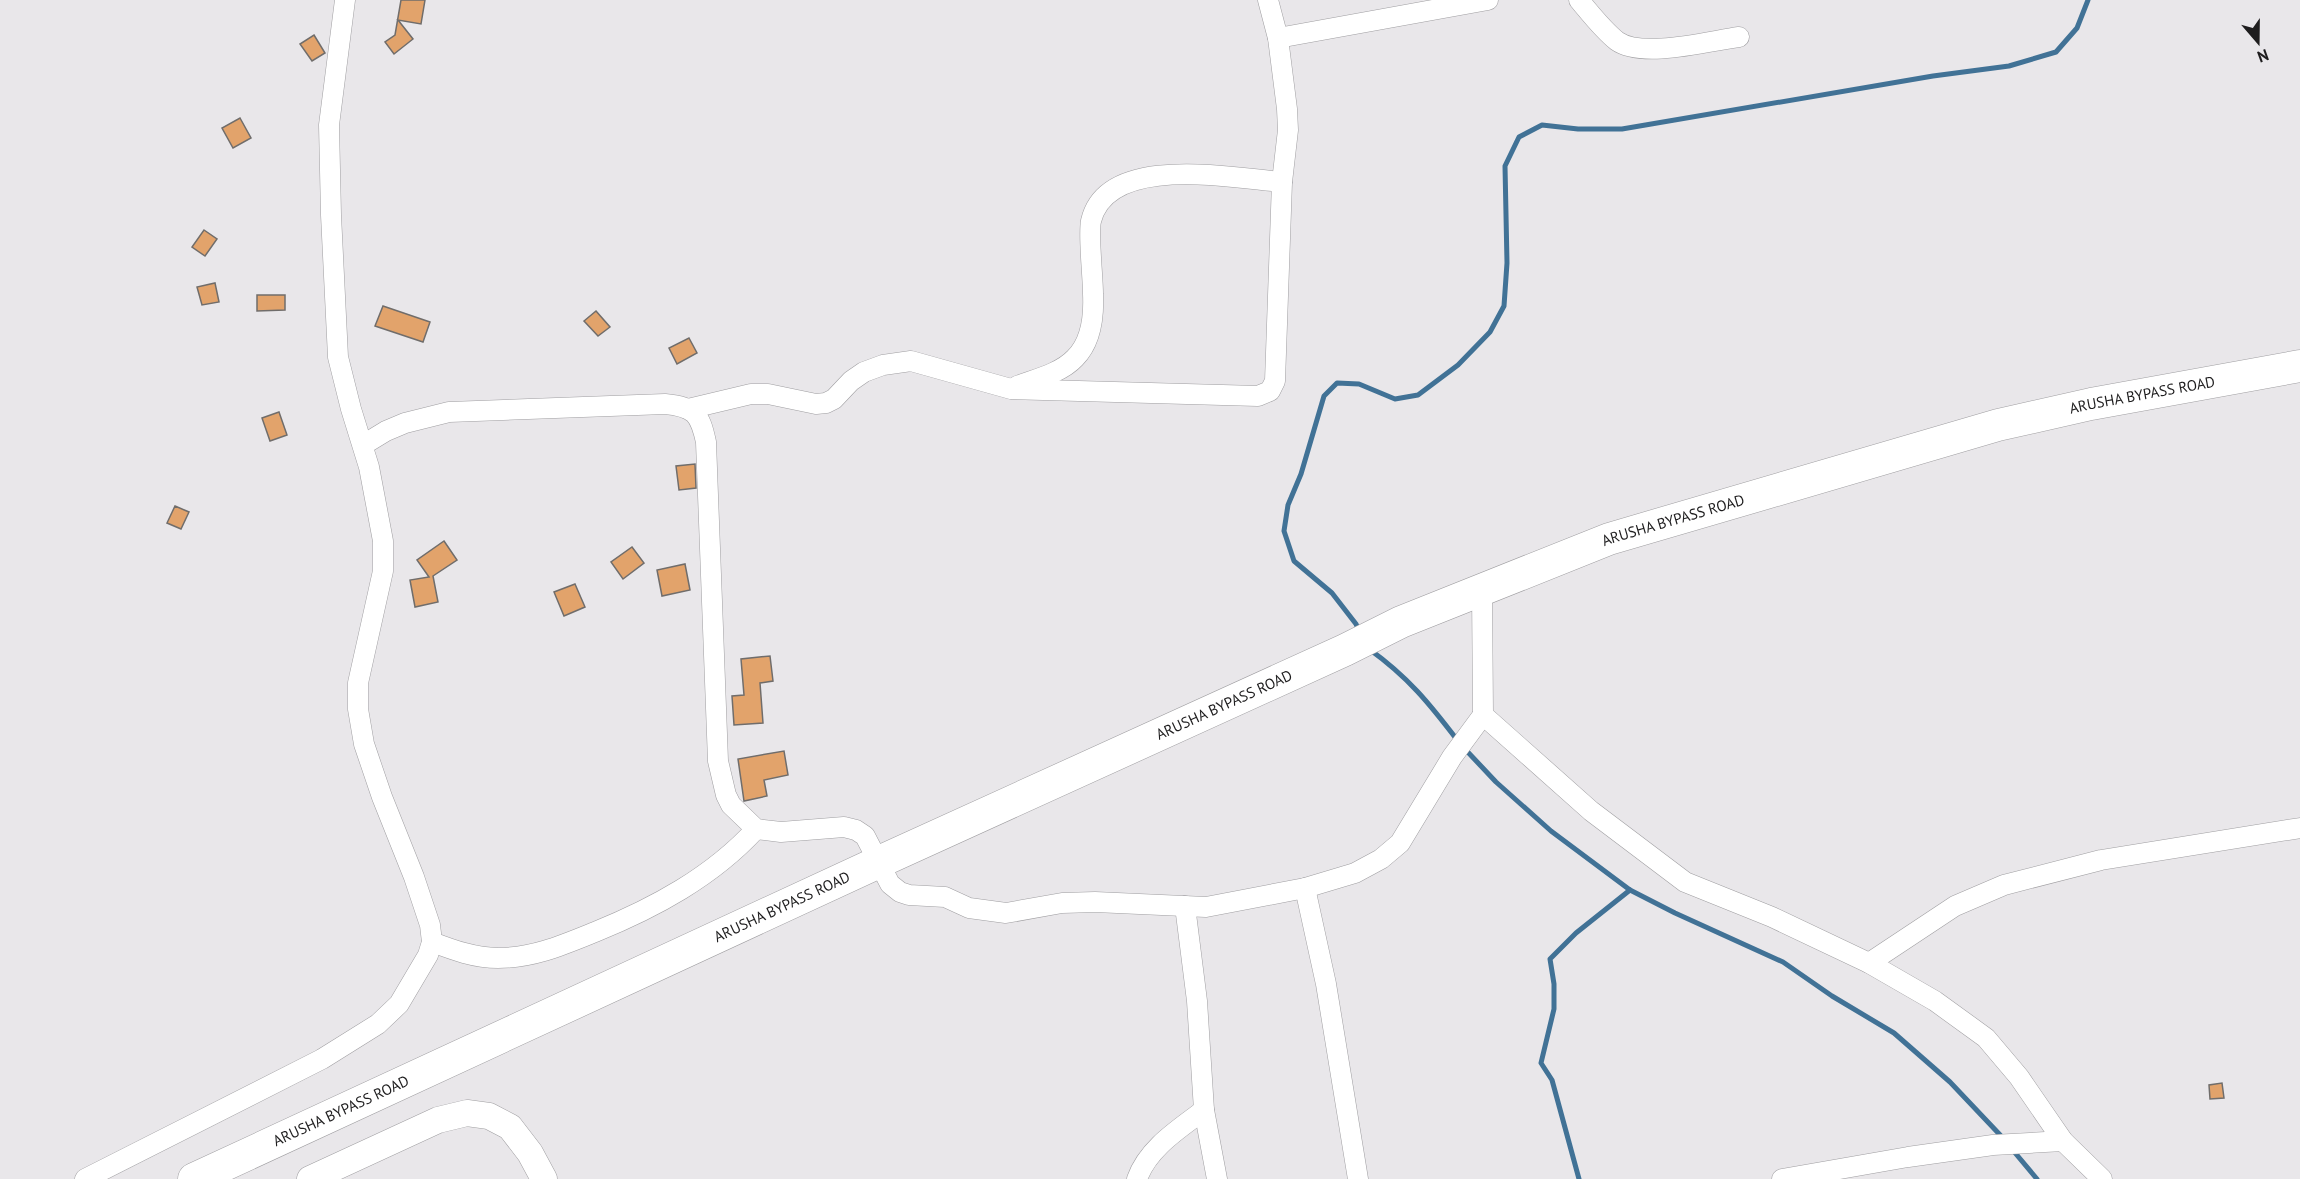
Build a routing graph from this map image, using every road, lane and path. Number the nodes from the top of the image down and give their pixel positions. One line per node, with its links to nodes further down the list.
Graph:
1 (345, 0): 11 (street)
2 (1268, 0): 6 (street)
3 (1488, 0): 6 (street)
4 (1579, 0): 5 (street)
5 (1739, 37)
6 (1278, 38): 7 (street)
7 (1282, 182): 9 (street); 9 (street)
8 (2300, 366): 12 (main road, ARUSHA BYPASS ROAD)
9 (1011, 389): 10 (street)
10 (688, 409): 11 (street); 15 (street)
11 (363, 446): 19 (street)
12 (1482, 590): 13 (street); 16 (main road, ARUSHA BYPASS ROAD)
13 (1483, 715): 17 (street); 20 (street)
14 (2300, 828): 20 (street)
15 (756, 829): 16 (street); 19 (street)
16 (879, 862): 18 (street); 24 (main road, ARUSHA BYPASS ROAD)
17 (1305, 888): 18 (street); 29 (street)
18 (1185, 906): 21 (street)
19 (432, 942): 23 (street)
20 (1869, 963): 22 (street)
21 (1204, 1110): 27 (street); 28 (street)
22 (2063, 1141): 30 (street); 31 (street)
23 (85, 1179)
24 (194, 1179)
25 (310, 1179): 26 (street)
26 (544, 1179)
27 (1137, 1179)
28 (1217, 1179)
29 (1358, 1179)
30 (1782, 1179)
31 (2102, 1179)

